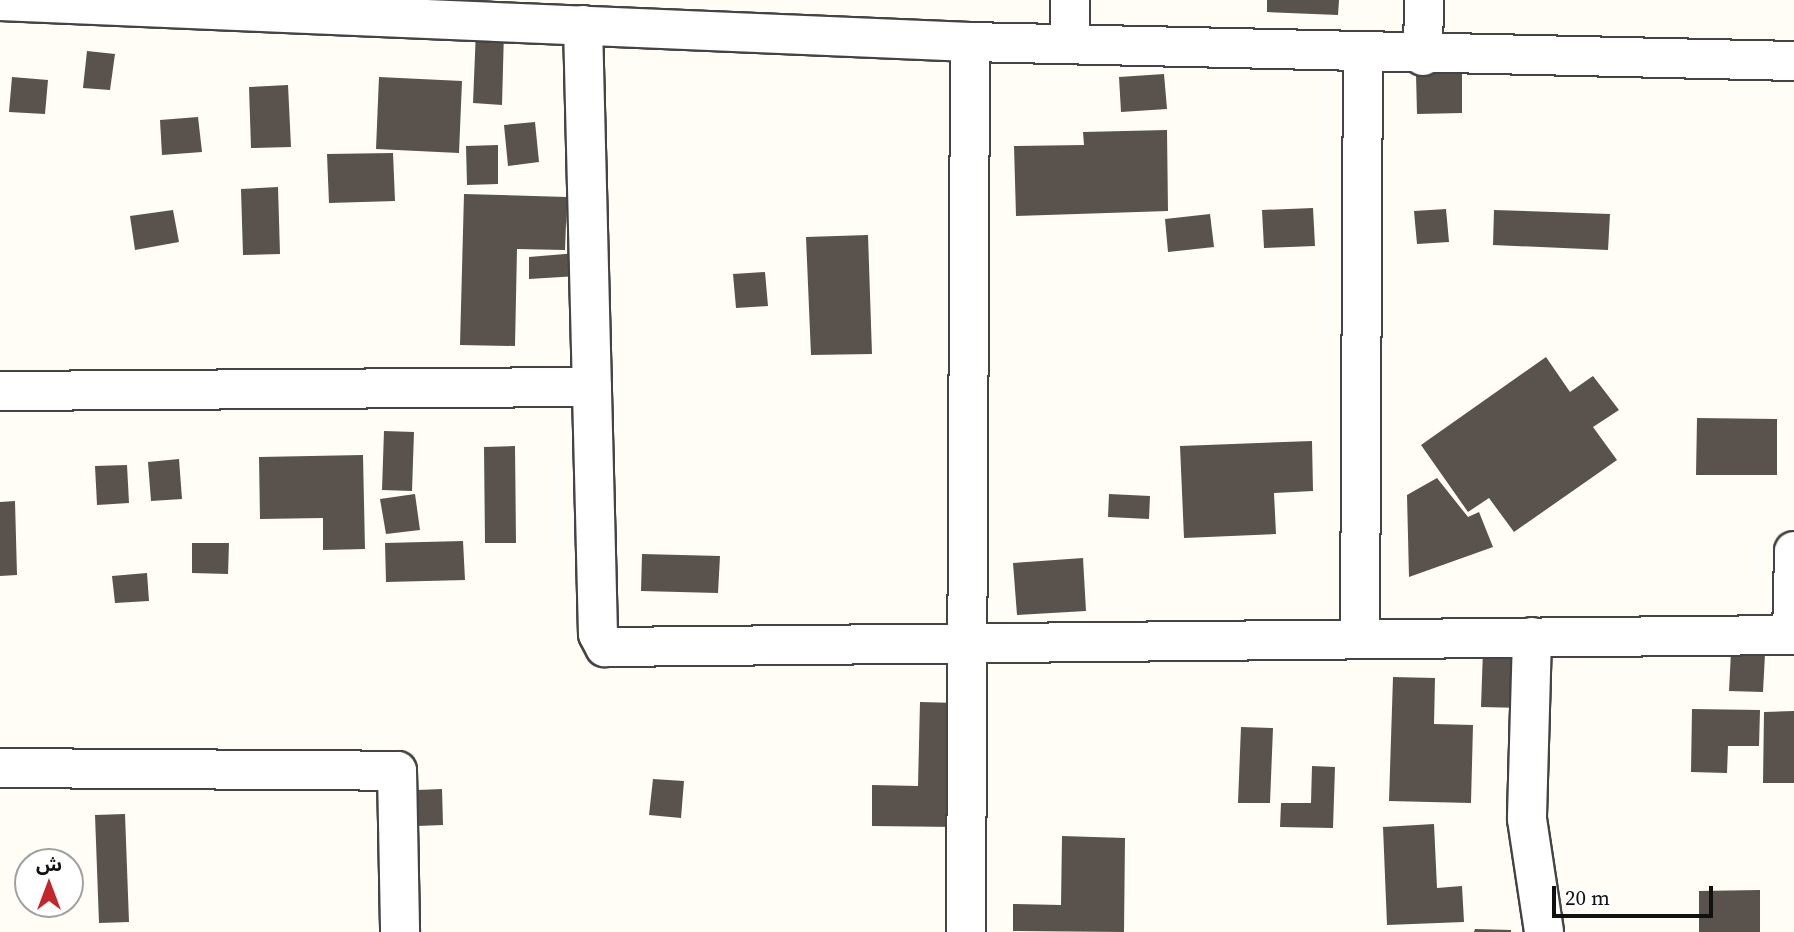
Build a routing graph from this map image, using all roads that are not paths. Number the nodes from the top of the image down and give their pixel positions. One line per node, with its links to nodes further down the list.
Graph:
1 (1070, 0): 6 (street)
2 (1424, 0): 9 (street)
3 (0, 1): 4 (street)
4 (352, 6): 5 (street)
5 (583, 25): 7 (street); 11 (street)
6 (1070, 42): 7 (street); 8 (street)
7 (970, 43): 17 (street)
8 (1363, 53): 9 (street); 15 (street)
9 (1423, 56): 10 (street)
10 (1794, 61)
11 (592, 387): 12 (street); 17 (street)
12 (0, 391)
13 (1794, 551): 14 (street)
14 (1793, 635): 16 (street)
15 (1360, 636): 16 (street); 17 (street)
16 (1532, 637): 21 (street)
17 (967, 646): 20 (street)
18 (0, 768): 19 (street)
19 (400, 932)
20 (966, 932)
21 (1544, 932)

